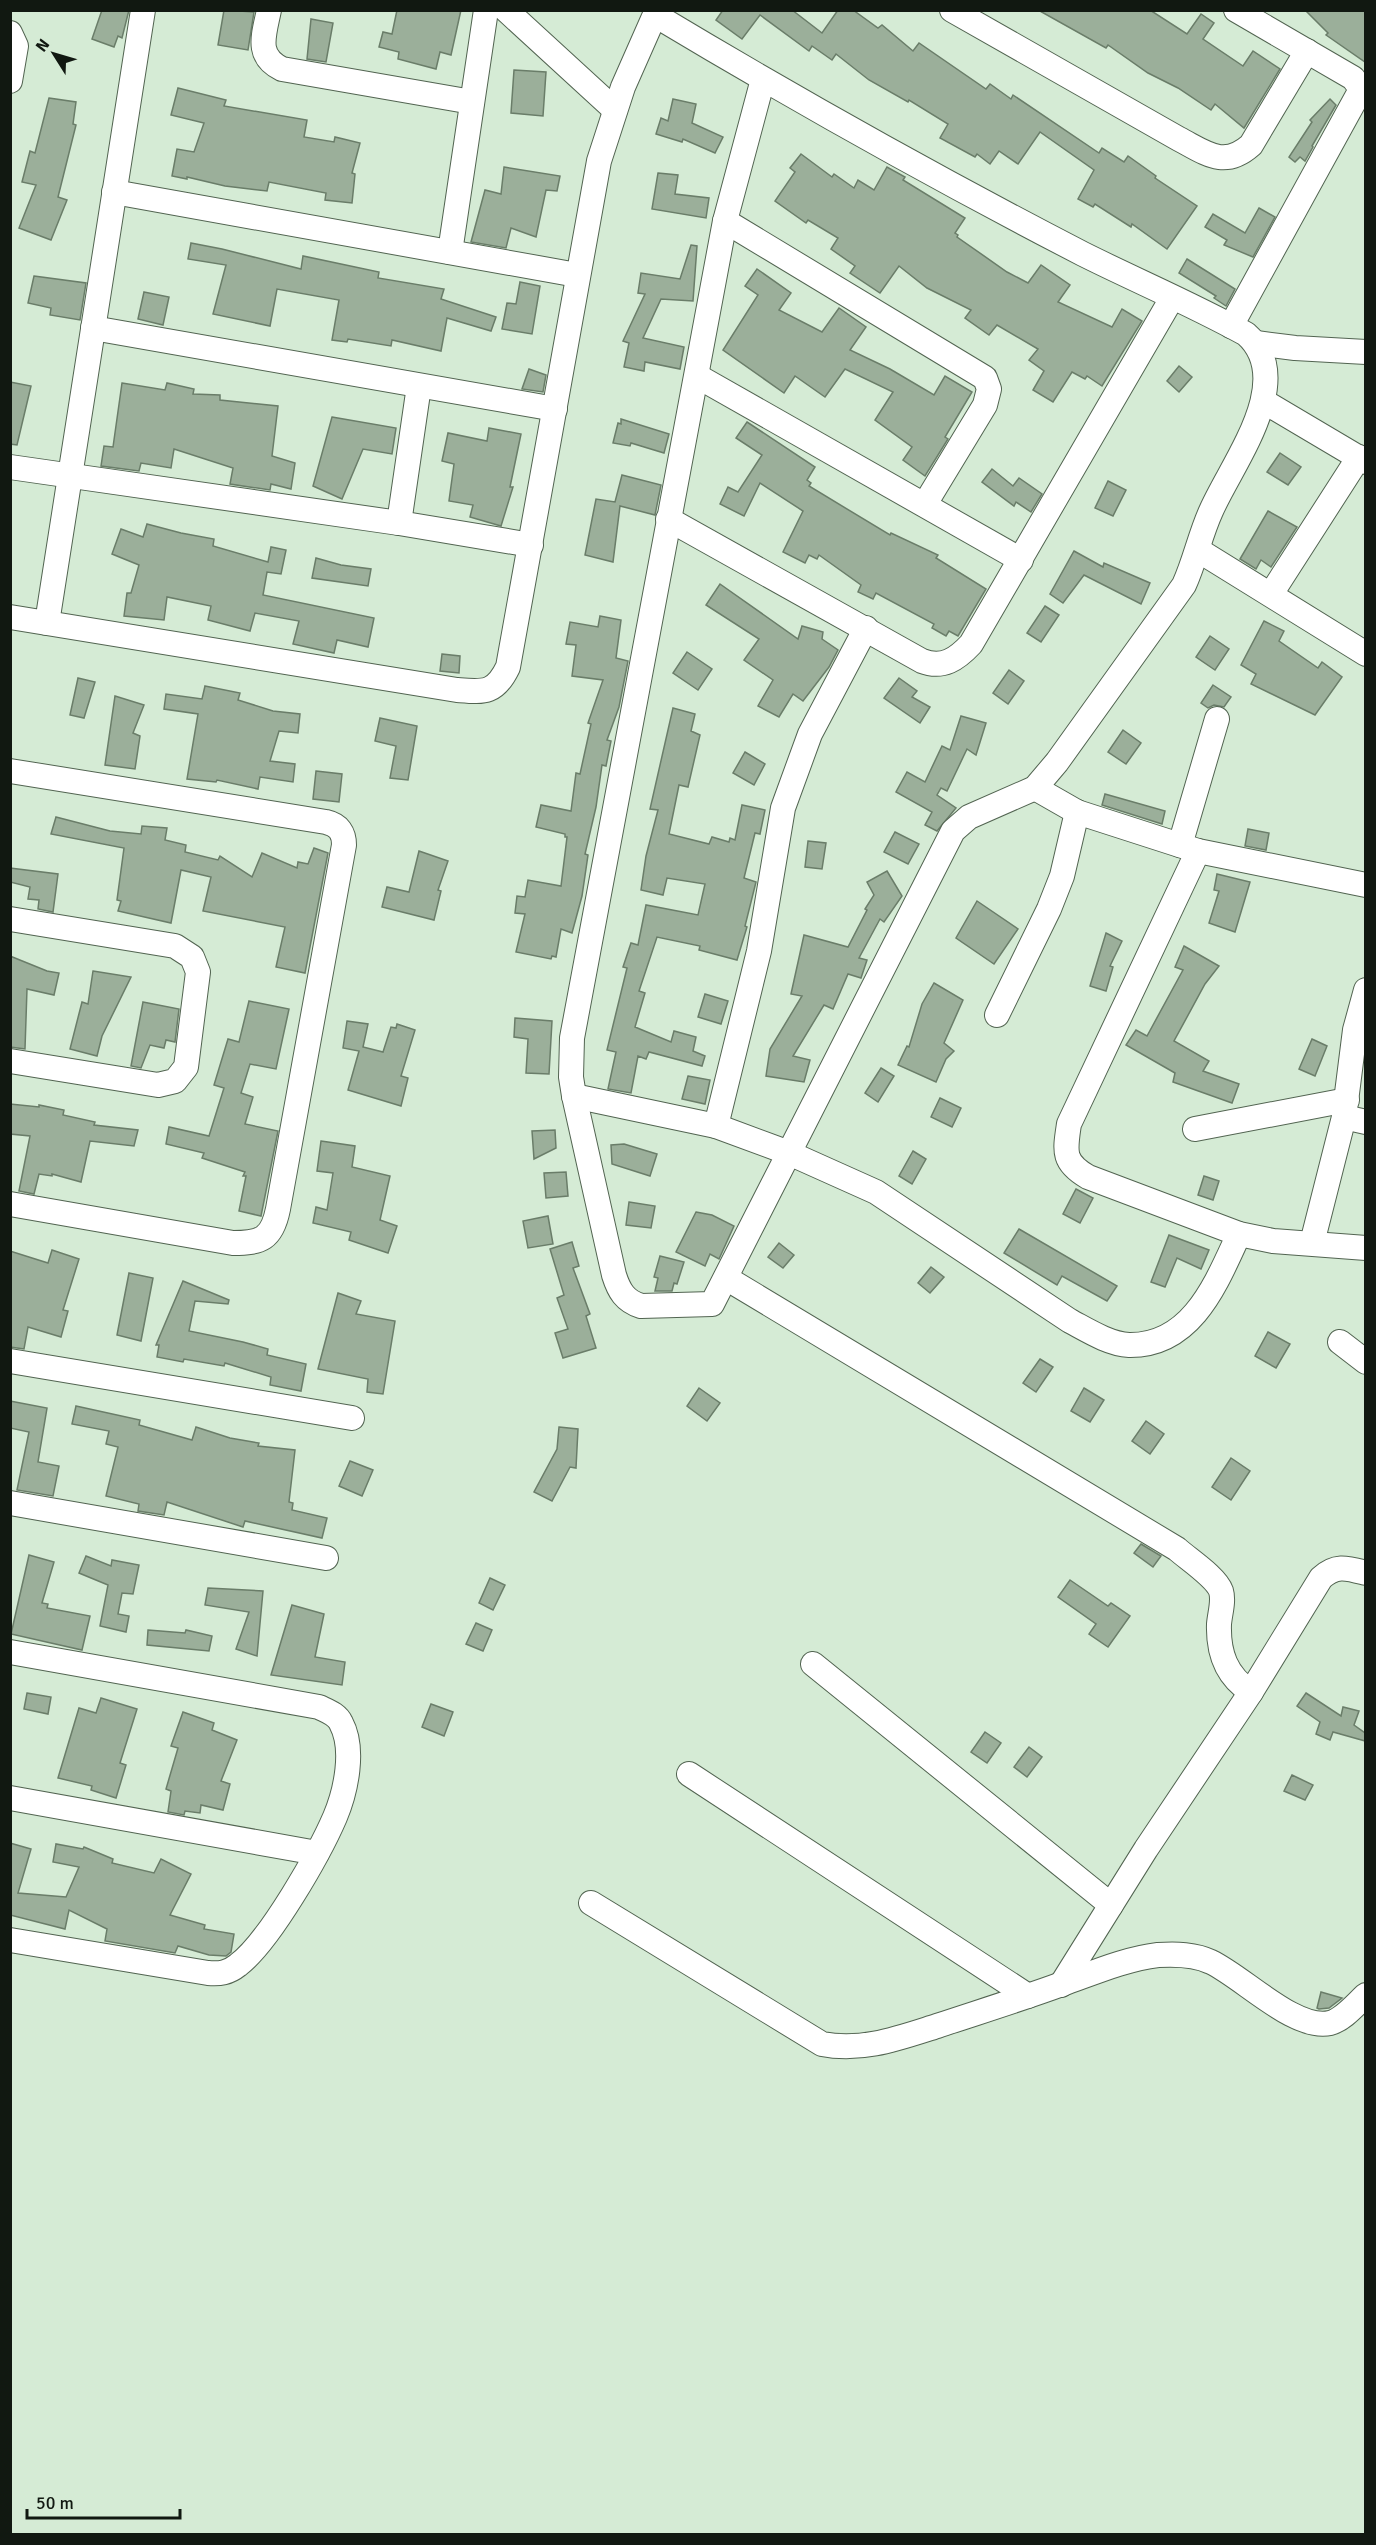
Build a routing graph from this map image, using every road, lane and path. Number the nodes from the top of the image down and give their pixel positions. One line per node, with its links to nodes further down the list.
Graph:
1 (143, 10): 14 (street)
2 (269, 10): 12 (street)
3 (486, 10): 12 (street)
4 (506, 10): 13 (street)
5 (952, 10): 9 (street)
6 (1236, 10): 9 (street)
7 (656, 13): 10 (street); 13 (street)
8 (10, 33): 11 (street)
9 (1306, 51): 19 (street)
10 (763, 79): 15 (street); 18 (street)
11 (10, 81)
12 (472, 102): 16 (street)
13 (615, 110): 17 (street)
14 (114, 192): 16 (street); 20 (street)
15 (725, 221): 23 (street); 30 (street)
16 (450, 252): 17 (street)
17 (577, 274): 26 (street)
18 (1172, 298): 19 (street); 35 (street)
19 (1231, 326): 21 (street)
20 (93, 328): 24 (street); 29 (street)
21 (1256, 343): 22 (street); 25 (street)
22 (1365, 352)
23 (697, 376): 30 (street); 31 (street)
24 (419, 386): 26 (street); 32 (street)
25 (1263, 401): 27 (street); 34 (street)
26 (555, 409): 33 (street)
27 (1362, 460): 36 (street)
28 (10, 467): 29 (street)
29 (69, 477): 32 (street); 38 (street)
30 (925, 504): 35 (street)
31 (668, 519): 39 (street); 51 (street)
32 (399, 523): 33 (street)
33 (531, 545): 38 (street)
34 (1198, 550): 36 (street); 43 (street)
35 (1021, 560): 39 (street)
36 (1271, 594): 40 (street)
37 (10, 617): 38 (street)
38 (47, 623)
39 (866, 628): 53 (street)
40 (1365, 654)
41 (1217, 719): 45 (street)
42 (10, 771): 56 (street)
43 (1035, 788): 44 (street); 55 (street)
44 (1077, 812): 45 (street); 49 (street)
45 (1189, 848): 46 (street); 57 (street)
46 (1365, 885)
47 (10, 919): 50 (street)
48 (1365, 990): 52 (street)
49 (997, 1015)
50 (10, 1061)
51 (574, 1096): 53 (street); 60 (street)
52 (1354, 1100): 54 (street); 58 (street)
53 (716, 1126): 55 (street)
54 (1195, 1129)
55 (789, 1153): 57 (street); 60 (street)
56 (10, 1204)
57 (1239, 1234): 58 (street)
58 (1312, 1243): 59 (street)
59 (1365, 1248)
60 (726, 1278): 70 (street)
61 (1340, 1341): 63 (street)
62 (10, 1361): 64 (street)
63 (1365, 1362)
64 (352, 1418)
65 (10, 1503): 66 (street)
66 (326, 1558)
67 (1365, 1573): 70 (street)
68 (10, 1652): 73 (street)
69 (813, 1664): 75 (street)
70 (1251, 1692): 75 (street)
71 (689, 1774): 79 (street)
72 (10, 1798): 73 (street)
73 (317, 1853): 76 (street)
74 (591, 1903): 79 (street)
75 (1111, 1905): 77 (street)
76 (10, 1940)
77 (1061, 1985): 78 (street); 79 (street)
78 (1365, 1995)
79 (1028, 1996)

